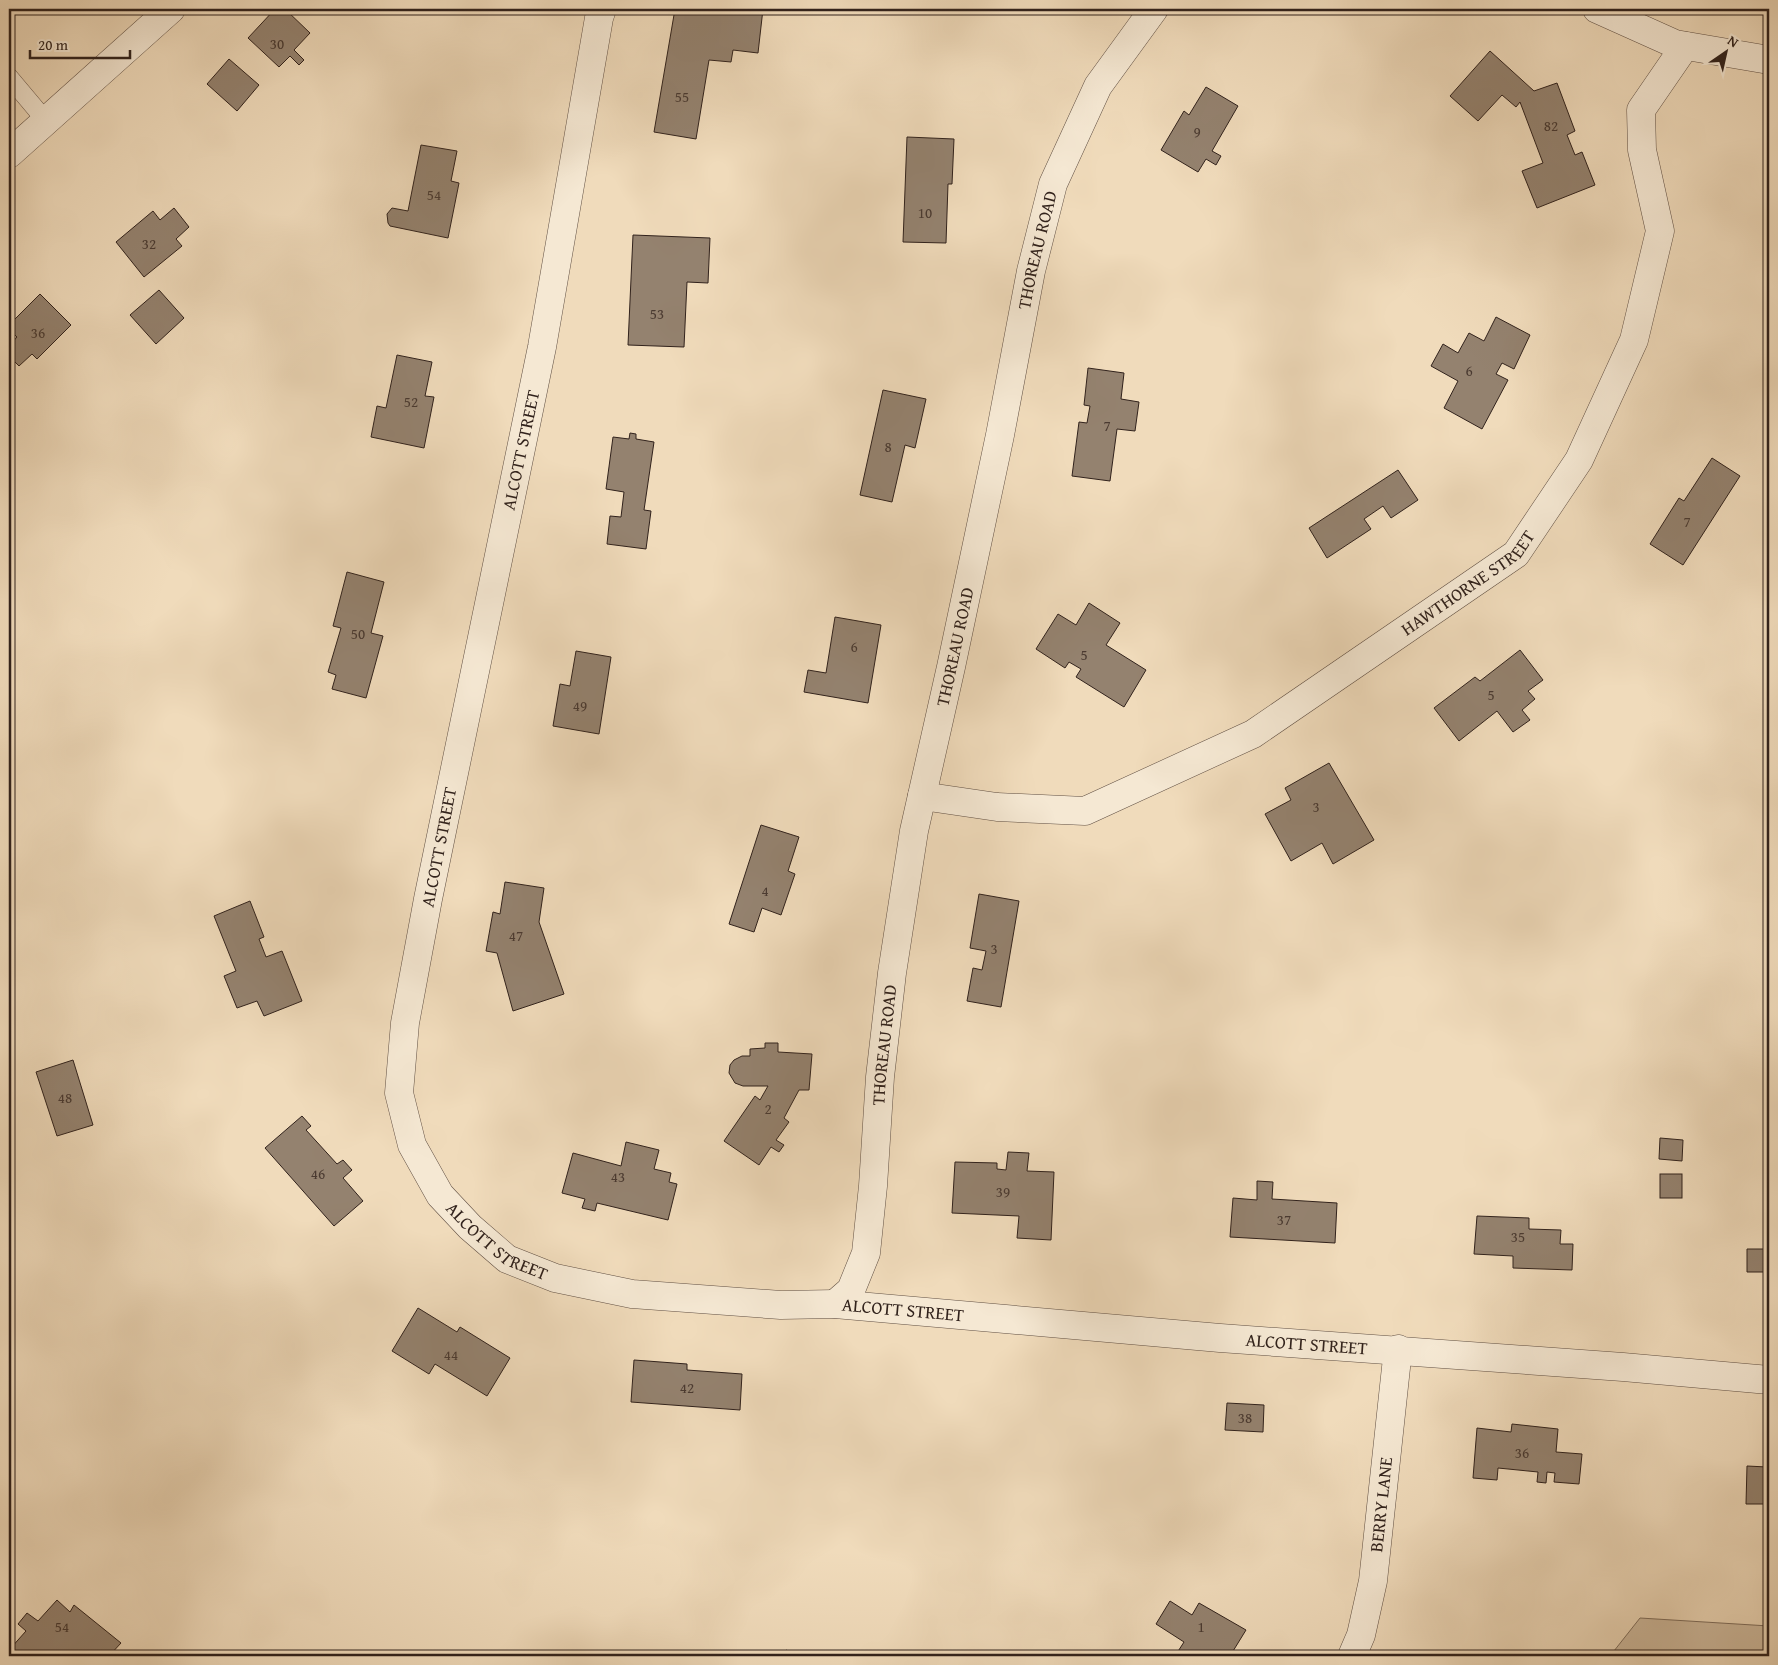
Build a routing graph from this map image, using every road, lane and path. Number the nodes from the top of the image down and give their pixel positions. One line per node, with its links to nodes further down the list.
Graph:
1 (171, 9): 8 (street)
2 (602, 9): 11 (street, ALCOTT STREET)
3 (1154, 9): 10 (street, THOREAU ROAD)
4 (1597, 9): 5 (street)
5 (1685, 46): 6 (street); 10 (street, HAWTHORNE STREET)
6 (1769, 60)
7 (9, 77): 8 (lane)
8 (46, 121): 9 (street)
9 (9, 154)
10 (922, 796): 11 (street, THOREAU ROAD)
11 (835, 1304): 12 (street, ALCOTT STREET)
12 (1398, 1349): 13 (street, ALCOTT STREET); 14 (street, BERRY LANE)
13 (1769, 1380)
14 (1352, 1656)

